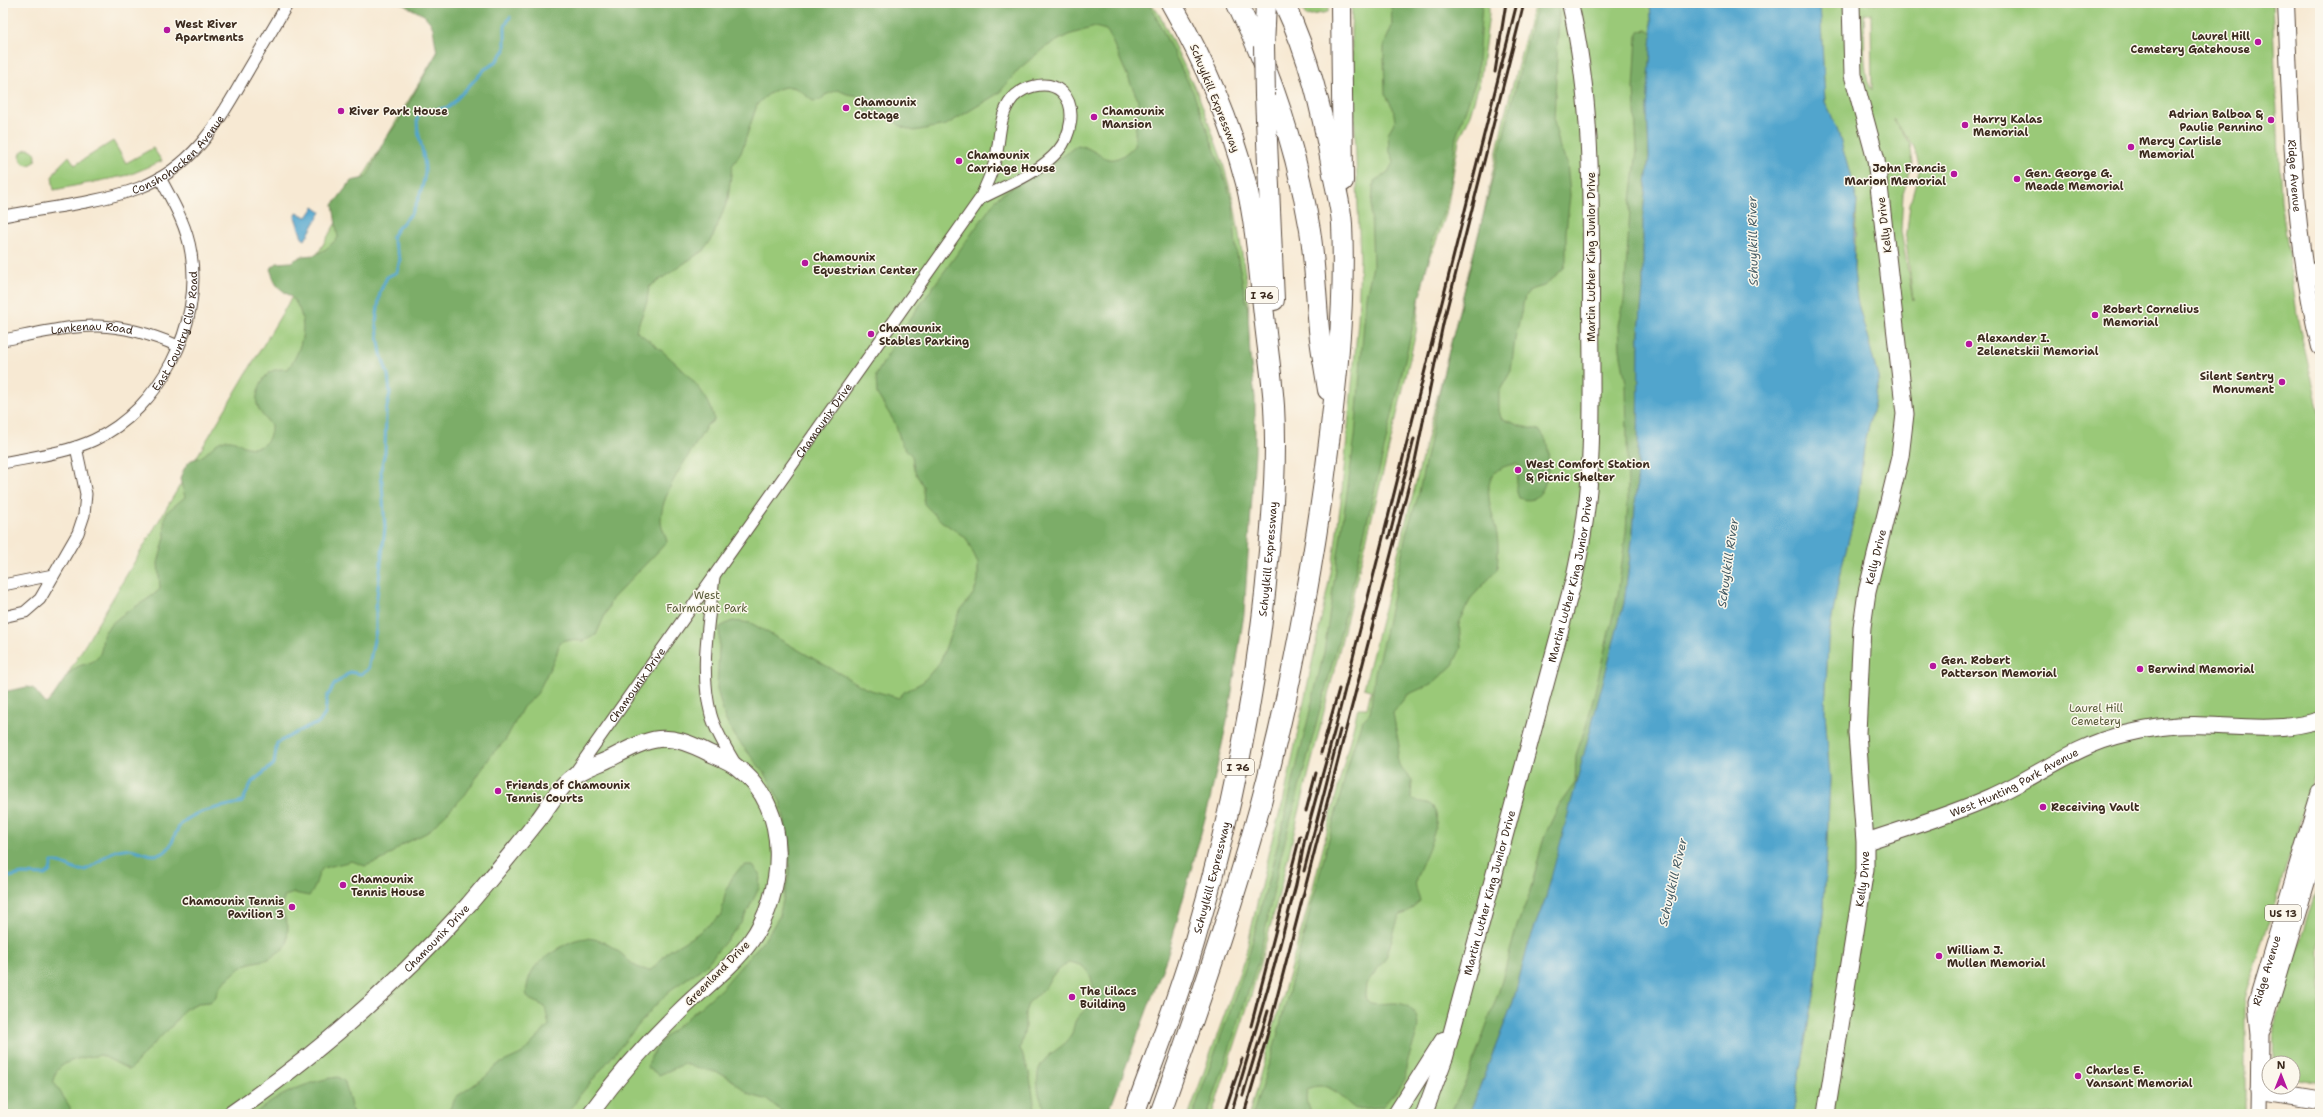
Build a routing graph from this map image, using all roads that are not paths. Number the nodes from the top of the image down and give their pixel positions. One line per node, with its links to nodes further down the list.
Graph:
1 (288, 3): 10 (street, Conshohocken Avenue)
2 (1237, 3): 20 (highway)
3 (1266, 3): 19 (highway, bridge)
4 (1284, 3): 13 (highway, I 76)
5 (1342, 3): 13 (highway)
6 (1570, 3): 35 (main road, Martin Luther King Junior Drive)
7 (1851, 3): 34 (main road, Kelly Drive)
8 (2286, 3): 15 (main road, Ridge Avenue)
9 (1173, 8): 19 (highway, Schuylkill Expressway / I 76)
10 (160, 178): 12 (street, Conshohocken Avenue); 17 (street, East Country Club Road)
11 (980, 199): 11 (street, Chamounix Drive); 24 (street, Chamounix Drive)
12 (3, 216)
13 (1342, 221): 20 (highway, I 76)
14 (2320, 264): 15 (street)
15 (2313, 279): 18 (main road, Ridge Avenue)
16 (3, 340): 17 (street, Lankenau Road)
17 (178, 346): 21 (street, East Country Club Road)
18 (2320, 347)
19 (1274, 406): 43 (highway, Schuylkill Expressway / I 76)
20 (1332, 420): 44 (highway, I 76)
21 (76, 447): 22 (street, East Country Club Road); 23 (street)
22 (3, 463)
23 (53, 575): 25 (street); 26 (street)
24 (714, 576): 30 (street, Greenland Drive); 31 (street, Chamounix Drive)
25 (3, 585)
26 (3, 617)
27 (2320, 720): 29 (main road, West Hunting Park Avenue)
28 (2320, 727): 29 (main road, West Hunting Park Avenue)
29 (2164, 728): 34 (main road, West Hunting Park Avenue)
30 (738, 767): 31 (main road, Greenland Drive); 42 (main road, Greenland Drive)
31 (572, 777): 41 (main road, Chamounix Drive)
32 (2320, 793): 36 (main road, Ridge Avenue / US 13)
33 (2320, 836): 36 (main road, Ridge Avenue / US 13)
34 (1865, 842): 45 (main road, Kelly Drive)
35 (1454, 1021): 39 (main road); 40 (main road, Martin Luther King Junior Drive)
36 (2260, 1035): 37 (main road, Ridge Avenue / US 13)
37 (2259, 1091): 38 (main road); 46 (main road, Ridge Avenue / US 13)
38 (2320, 1101)
39 (1397, 1112): 40 (main road)
40 (1425, 1112)
41 (231, 1114)
42 (590, 1114)
43 (1134, 1114)
44 (1160, 1114)
45 (1826, 1114)
46 (2259, 1114)

